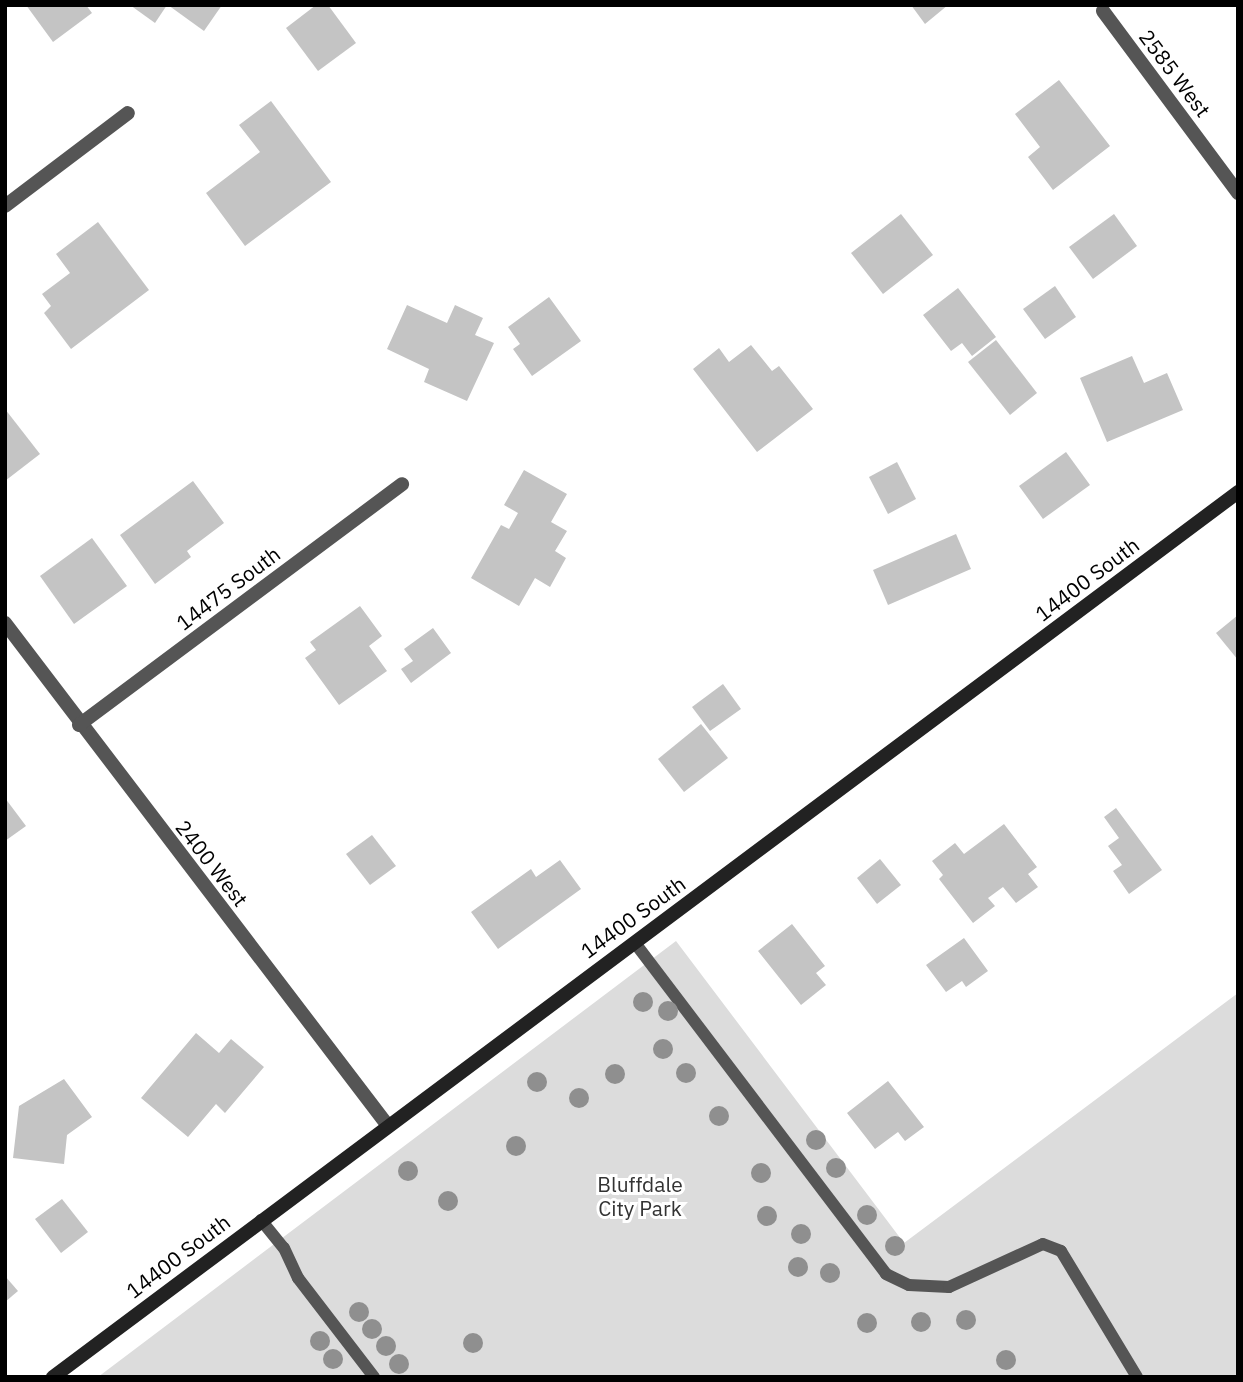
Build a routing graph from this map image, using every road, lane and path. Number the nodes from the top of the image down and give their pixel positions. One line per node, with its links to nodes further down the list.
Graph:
1 (1099, 8): 3 (street, 2585 West)
2 (128, 113): 4 (street)
3 (1238, 193)
4 (5, 206)
5 (402, 484): 8 (street, 14475 South)
6 (1238, 492): 9 (main road, 14400 South)
7 (5, 623): 8 (street, 2400 West)
8 (79, 725): 10 (street, 2400 West)
9 (635, 943): 10 (main road, 14400 South); 14 (lane)
10 (388, 1126): 11 (main road, 14400 South)
11 (261, 1220): 12 (main road, 14400 South); 13 (lane)
12 (53, 1377)
13 (374, 1377)
14 (1137, 1377)

